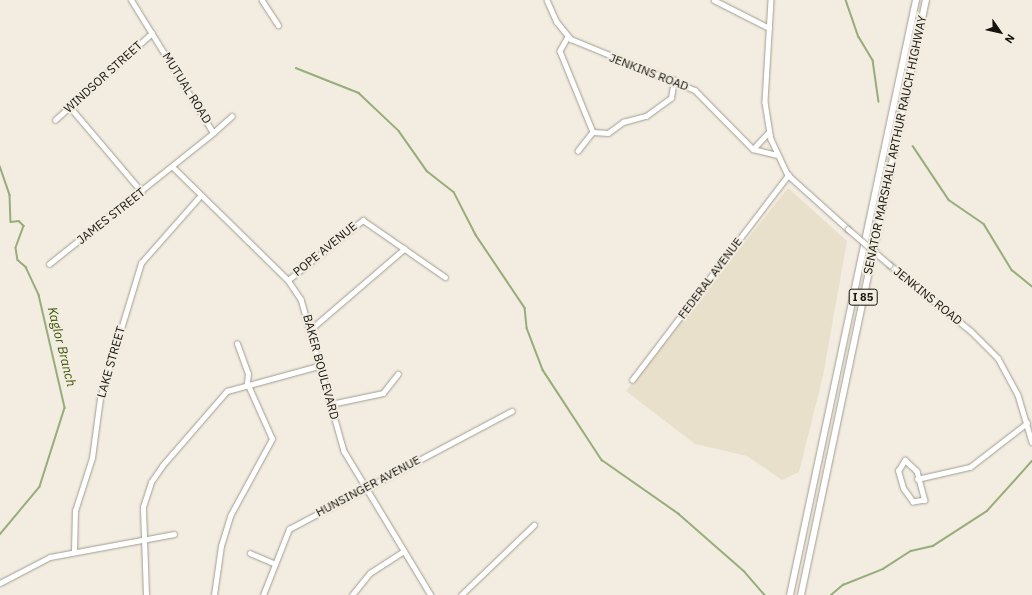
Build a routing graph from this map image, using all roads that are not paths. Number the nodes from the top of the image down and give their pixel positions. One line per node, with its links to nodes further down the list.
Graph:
1 (131, 0): 10 (street, MUTUAL ROAD)
2 (262, 0): 8 (street)
3 (547, 0): 11 (street, JENKINS ROAD)
4 (714, 0): 9 (street)
5 (771, 0): 9 (street, JENKINS ROAD)
6 (916, 0): 56 (highway, SENATOR MARSHALL ARTHUR RAUCH HIGHWAY / I 85)
7 (926, 0): 57 (highway, SENATOR MARSHALL ARTHUR RAUCH HIGHWAY / I 85)
8 (278, 24)
9 (769, 28): 17 (street, JENKINS ROAD)
10 (152, 33): 13 (street, WINDSOR STREET); 18 (street, MUTUAL ROAD)
11 (568, 37): 12 (street, JENKINS ROAD); 16 (street)
12 (674, 80): 16 (street); 19 (street, JENKINS ROAD)
13 (70, 107): 15 (street, WINDSOR STREET); 24 (street)
14 (232, 116): 18 (street)
15 (55, 120)
16 (593, 132): 20 (street)
17 (769, 132): 19 (street); 21 (street, JENKINS ROAD)
18 (213, 133): 22 (street, MUTUAL ROAD)
19 (753, 149): 21 (street)
20 (578, 151)
21 (777, 155): 23 (street, JENKINS ROAD)
22 (172, 167): 24 (street, JAMES STREET); 25 (street, BAKER BOULEVARD)
23 (788, 175): 34 (street, FEDERAL AVENUE); 38 (street, JENKINS ROAD, bridge)
24 (142, 192): 27 (street, JAMES STREET)
25 (200, 196): 29 (street, BAKER BOULEVARD); 45 (street, LAKE STREET)
26 (404, 249): 28 (street); 29 (street, POPE AVENUE); 30 (street)
27 (50, 264)
28 (446, 277)
29 (288, 280): 30 (street, BAKER BOULEVARD)
30 (312, 329): 32 (street, BAKER BOULEVARD)
31 (237, 344): 35 (street)
32 (322, 365): 35 (street); 36 (street, BAKER BOULEVARD)
33 (398, 374): 36 (street)
34 (632, 380)
35 (247, 383): 44 (street); 51 (street)
36 (331, 404): 41 (street, BAKER BOULEVARD)
37 (512, 411): 41 (street, HUNSINGER AVENUE)
38 (1027, 422): 39 (street, JENKINS ROAD); 40 (street)
39 (1032, 442)
40 (917, 479): 40 (street)
41 (364, 487): 46 (street, BAKER BOULEVARD); 48 (street, HUNSINGER AVENUE)
42 (534, 525): 55 (street)
43 (174, 534): 44 (street)
44 (144, 540): 45 (street); 50 (street)
45 (74, 551): 49 (street)
46 (404, 551): 53 (street); 54 (street, BAKER BOULEVARD)
47 (250, 553): 48 (street)
48 (273, 563): 52 (street, HUNSINGER AVENUE)
49 (0, 583)
50 (146, 595)
51 (214, 595)
52 (263, 595)
53 (352, 595)
54 (431, 595)
55 (461, 595)
56 (790, 595)
57 (801, 595)

